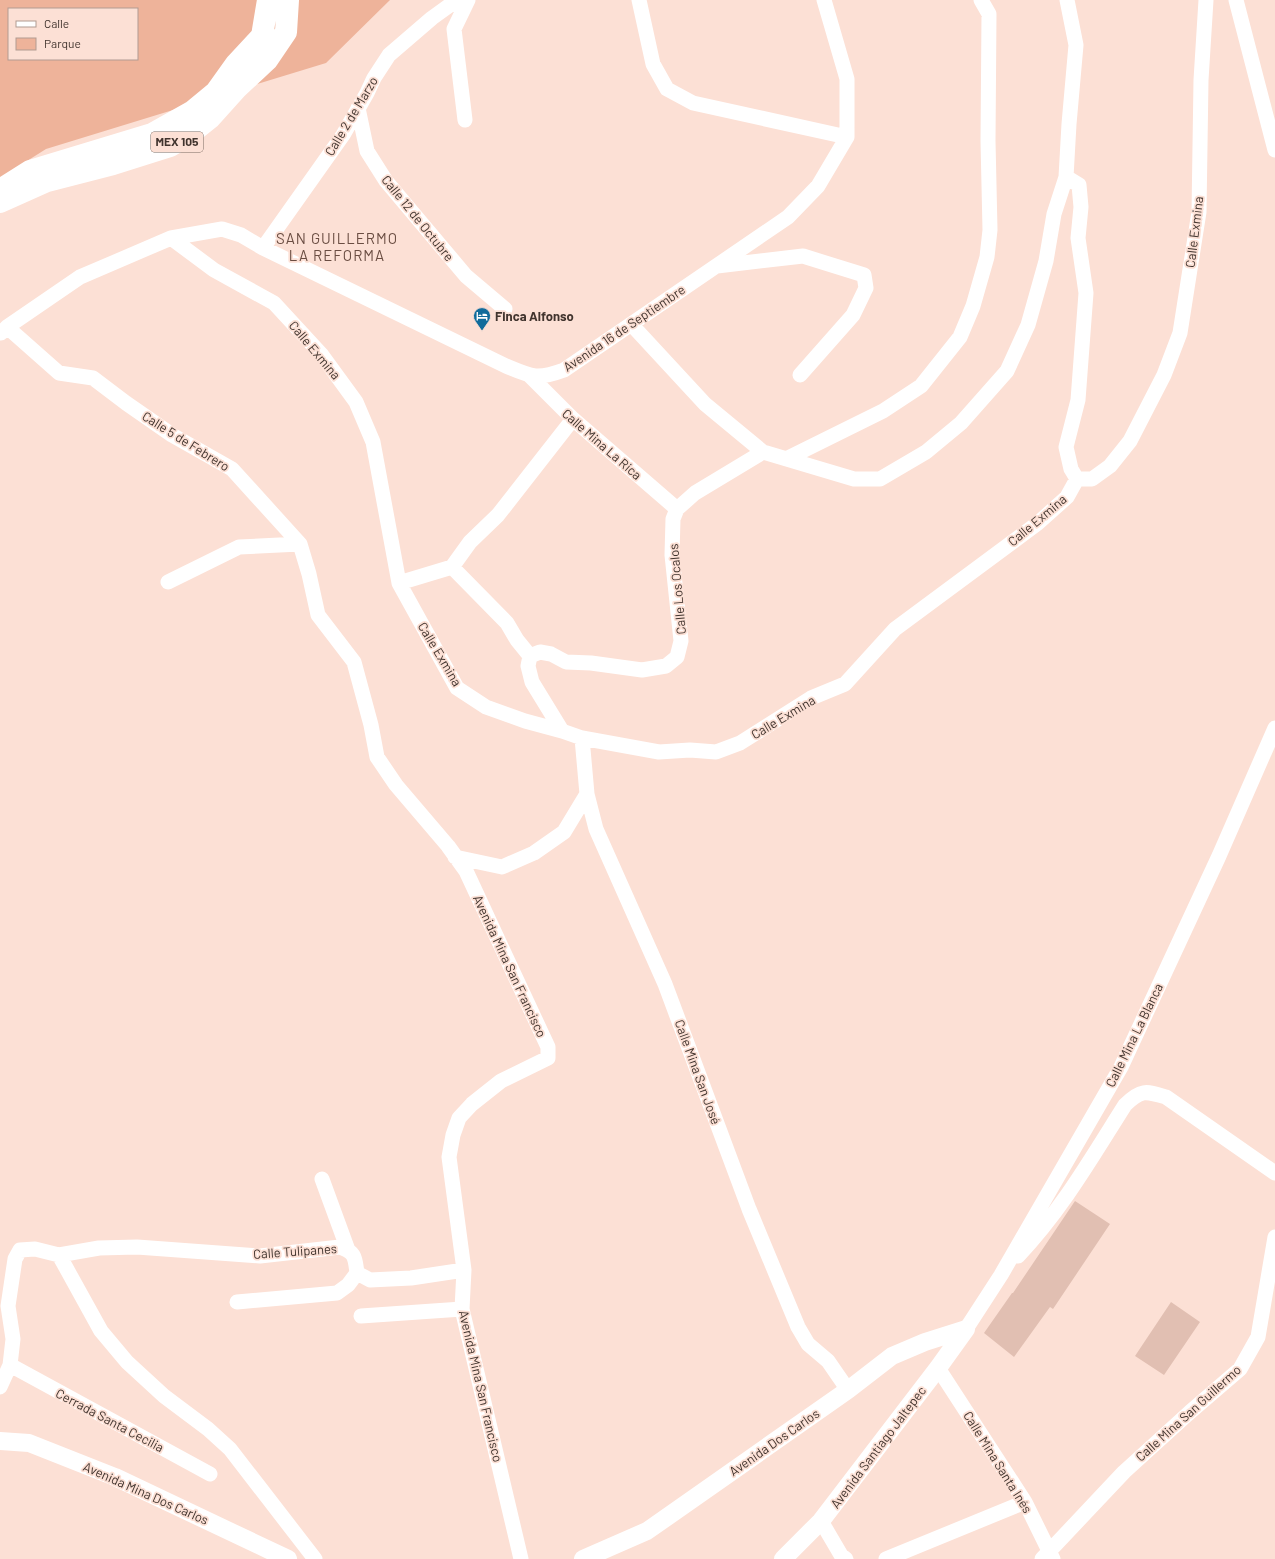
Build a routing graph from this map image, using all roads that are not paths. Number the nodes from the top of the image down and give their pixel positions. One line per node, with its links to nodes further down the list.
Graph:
1 (268, 0): 16 (main road, MEX 105)
2 (288, 0): 17 (main road, MEX 105)
3 (457, 0): 11 (street, Calle 2 de Marzo)
4 (468, 0): 12 (street)
5 (639, 0): 13 (street)
6 (824, 0): 13 (street)
7 (981, 0): 28 (street)
8 (1067, 0): 15 (street)
9 (1206, 0): 29 (street, Calle Exmina)
10 (1236, 0): 14 (street)
11 (358, 108): 19 (street, Calle 2 de Marzo); 21 (street, Calle 12 de Octubre)
12 (465, 120)
13 (847, 137): 20 (street, Avenida 16 de Septiembre)
14 (1275, 150)
15 (1066, 177): 28 (street); 29 (street)
16 (0, 190)
17 (0, 202)
18 (171, 238): 19 (street, Avenida 16 de Septiembre); 23 (street, Avenida 16 de Septiembre); 34 (street, Calle Exmina)
19 (263, 248): 25 (street, Avenida 16 de Septiembre)
20 (715, 266): 22 (street, Avenida 16 de Septiembre); 24 (street)
21 (505, 309)
22 (631, 324): 25 (street, Avenida 16 de Septiembre); 27 (street)
23 (4, 330): 31 (street, Calle 5 de Febrero)
24 (800, 375)
25 (530, 376): 26 (street, Calle Mina La Rica)
26 (572, 419): 30 (street, Calle Mina La Rica); 32 (street)
27 (763, 452): 28 (street); 30 (street)
28 (786, 459)
29 (1077, 480): 38 (street, Calle Exmina)
30 (677, 509): 35 (street, Calle Los Ocalos)
31 (300, 544): 33 (street); 39 (street, Calle 5 de Febrero)
32 (452, 567): 34 (street); 35 (street)
33 (168, 582)
34 (399, 582): 37 (street, Calle Exmina)
35 (530, 656): 37 (street)
36 (1275, 728): 49 (street, Calle Mina La Blanca)
37 (562, 731): 38 (street, Calle Exmina)
38 (582, 738): 40 (street, Calle Mina San José)
39 (377, 757): 41 (street, Avenida Mina San Francisco)
40 (586, 794): 41 (street); 57 (street, Calle Mina San José)
41 (455, 858): 47 (street, Avenida Mina San Francisco)
42 (1275, 1173): 49 (street)
43 (322, 1179): 45 (street)
44 (1275, 1237): 62 (street, Calle Mina San Guillermo)
45 (348, 1250): 46 (street, Calle Tulipanes); 48 (street, Calle Tulipanes)
46 (59, 1255): 54 (street); 64 (street)
47 (464, 1270): 48 (street); 51 (street, Avenida Mina San Francisco)
48 (357, 1273): 50 (street)
49 (1001, 1275): 53 (street, Calle Mina La Blanca)
50 (237, 1302)
51 (462, 1308): 52 (street); 65 (street, Avenida Mina San Francisco)
52 (361, 1316)
53 (966, 1329): 55 (street, Avenida Santiago Jaltepec); 57 (street, Avenida Dos Carlos)
54 (10, 1365): 56 (street); 59 (street, Cerrada Santa Cecilia)
55 (938, 1368): 60 (street, Calle Mina Santa Inés); 61 (street, Avenida Santiago Jaltepec)
56 (0, 1387)
57 (848, 1390): 66 (street, Avenida Dos Carlos)
58 (0, 1441): 63 (street, Avenida Mina Dos Carlos)
59 (210, 1474)
60 (1025, 1502): 62 (street, Calle Mina Santa Inés); 69 (street)
61 (821, 1521): 67 (street, Avenida Santiago Jaltepec); 68 (street)
62 (1048, 1556)
63 (288, 1559)
64 (315, 1559)
65 (521, 1559)
66 (583, 1559)
67 (783, 1559)
68 (846, 1559)
69 (886, 1559)

